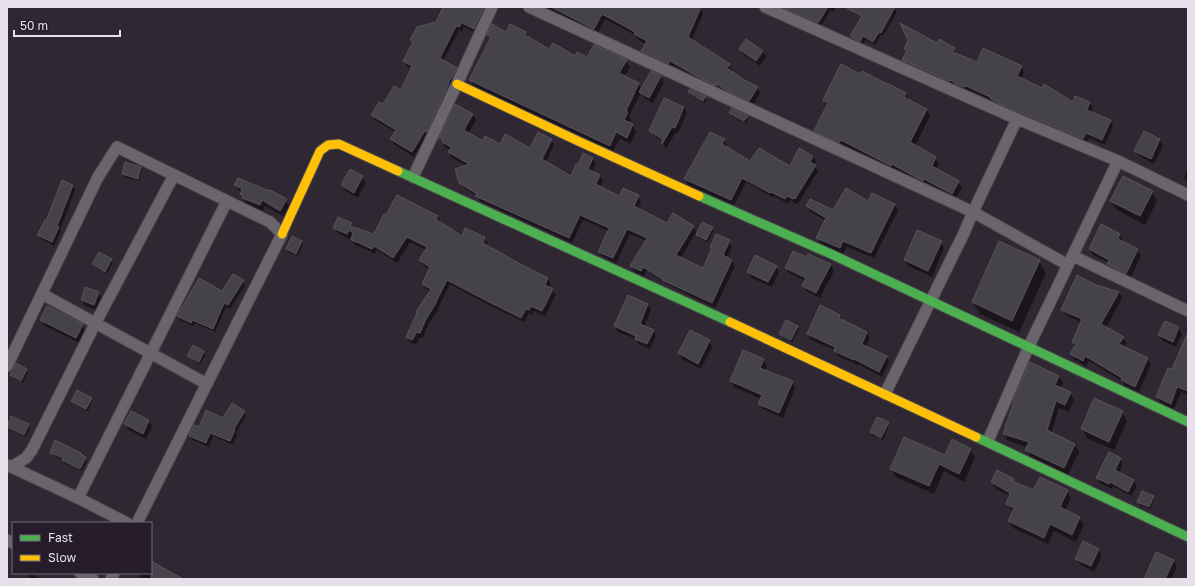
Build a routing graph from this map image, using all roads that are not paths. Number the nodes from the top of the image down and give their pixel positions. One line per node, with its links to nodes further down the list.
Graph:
1 (492, 7): 4 (street)
2 (529, 7): 11 (street)
3 (765, 7): 5 (street)
4 (457, 84): 8 (street); 15 (street)
5 (1017, 119): 6 (street); 11 (street)
6 (1118, 161): 9 (street); 13 (street)
7 (174, 175): 10 (street); 14 (street); 17 (street)
8 (412, 177): 12 (street); 22 (street)
9 (1188, 195)
10 (227, 201): 12 (street); 19 (street)
11 (973, 212): 13 (street); 15 (street)
12 (282, 234): 21 (street)
13 (1071, 260): 16 (street); 18 (street)
14 (42, 294): 17 (street); 20 (street)
15 (931, 301): 18 (street); 22 (street)
16 (1188, 311)
17 (95, 324): 19 (street); 25 (street)
18 (1029, 346): 23 (street); 24 (street)
19 (150, 353): 21 (street); 26 (street)
20 (7, 366)
21 (207, 384): 28 (street)
22 (886, 394): 24 (street)
23 (1188, 422)
24 (988, 442): 29 (street)
25 (9, 466): 26 (street)
26 (78, 498): 27 (street)
27 (125, 522)
28 (138, 522)
29 (1188, 537)
30 (82, 574): 31 (street)
31 (93, 579)

